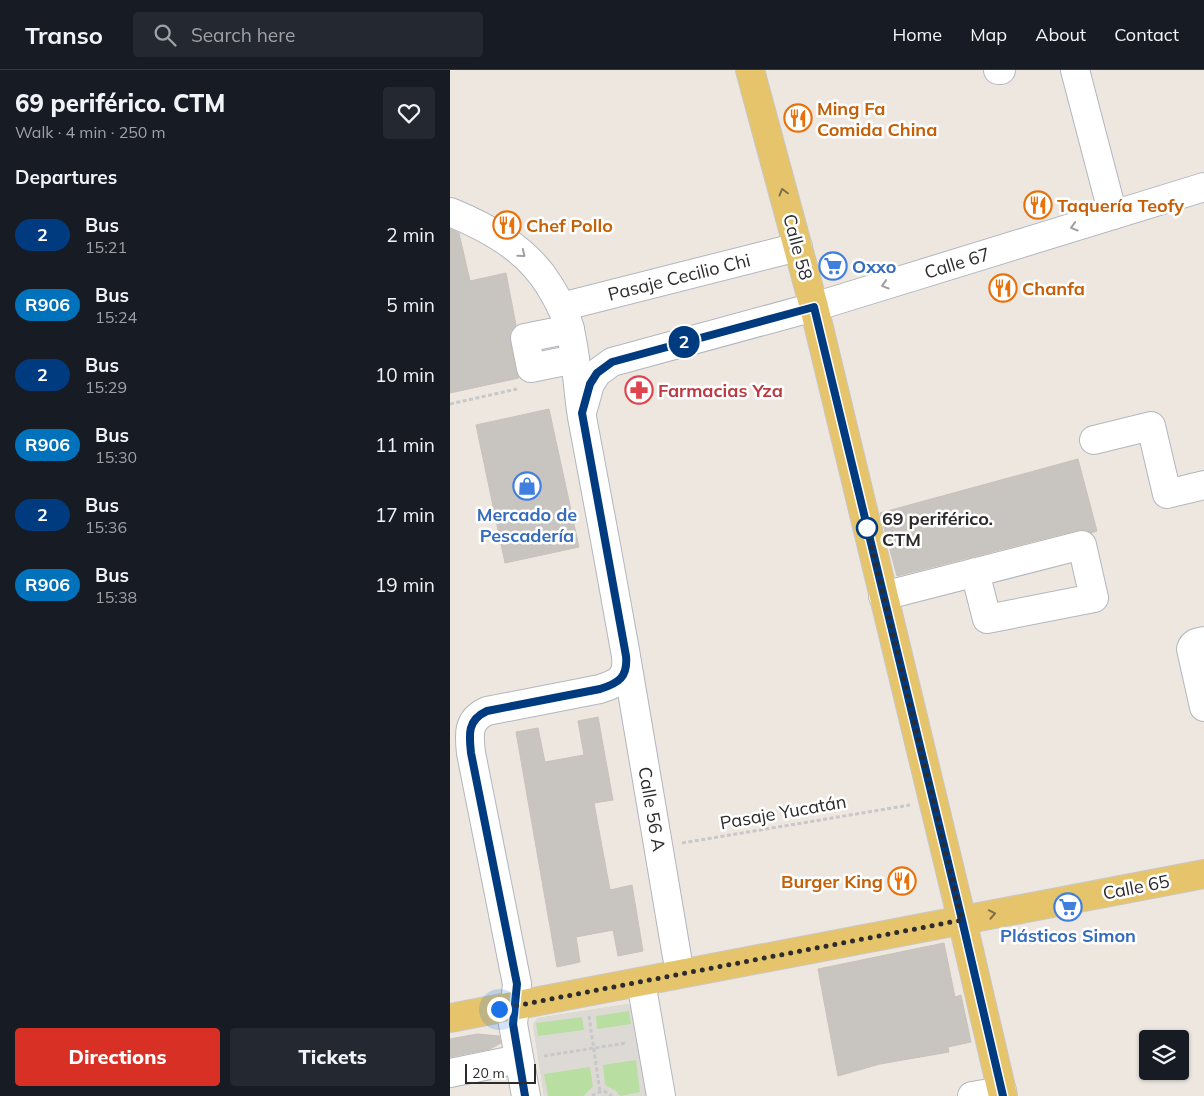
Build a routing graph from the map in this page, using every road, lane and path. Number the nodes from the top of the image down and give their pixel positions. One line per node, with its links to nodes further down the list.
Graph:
1 (750, 70): 6 (main road, Calle 58, one-way to 1)
2 (1075, 70): 5 (street)
3 (1204, 187): 5 (street, Calle 67)
4 (450, 212): 8 (street, Calle 56 A, one-way to 8)
5 (1113, 215): 7 (street, Calle 67, one-way to 7)
6 (798, 246): 7 (main road, Calle 58); 8 (street, Pasaje Cecilio Chi)
7 (814, 307): 9 (street, Calle 67); 15 (main road, Calle 58)
8 (565, 318): 9 (street, Calle 56 A); 9 (street, Pasaje Cecilio Chi)
9 (586, 366): 17 (street, Calle 56 A)
10 (524, 388): 11 (path)
11 (450, 404)
12 (1094, 440): 13 (street)
13 (1204, 485)
14 (975, 572): 15 (street)
15 (883, 596): 22 (main road, Calle 58)
16 (1204, 641): 18 (street)
17 (626, 667): 20 (street, Calle 56 A); 25 (street)
18 (1204, 707)
19 (913, 804): 20 (path, Pasaje Yucatán)
20 (658, 847): 23 (street, Calle 56 A)
21 (1204, 874): 22 (main road, Calle 65, one-way to 21)
22 (962, 920): 24 (main road, Calle 65); 33 (main road, Calle 58)
23 (677, 956)
24 (641, 982): 25 (main road, Calle 65); 37 (street)
25 (515, 1006): 27 (main road, Calle 65); 30 (street)
26 (589, 1014): 29 (path)
27 (450, 1018)
28 (628, 1042): 29 (path)
29 (594, 1048): 30 (path); 32 (path)
30 (529, 1058): 31 (street); 34 (street)
31 (450, 1073)
32 (600, 1092): 35 (path); 36 (path)
33 (1002, 1093): 38 (street)
34 (526, 1096)
35 (592, 1096)
36 (612, 1096)
37 (661, 1096)
38 (972, 1096)

